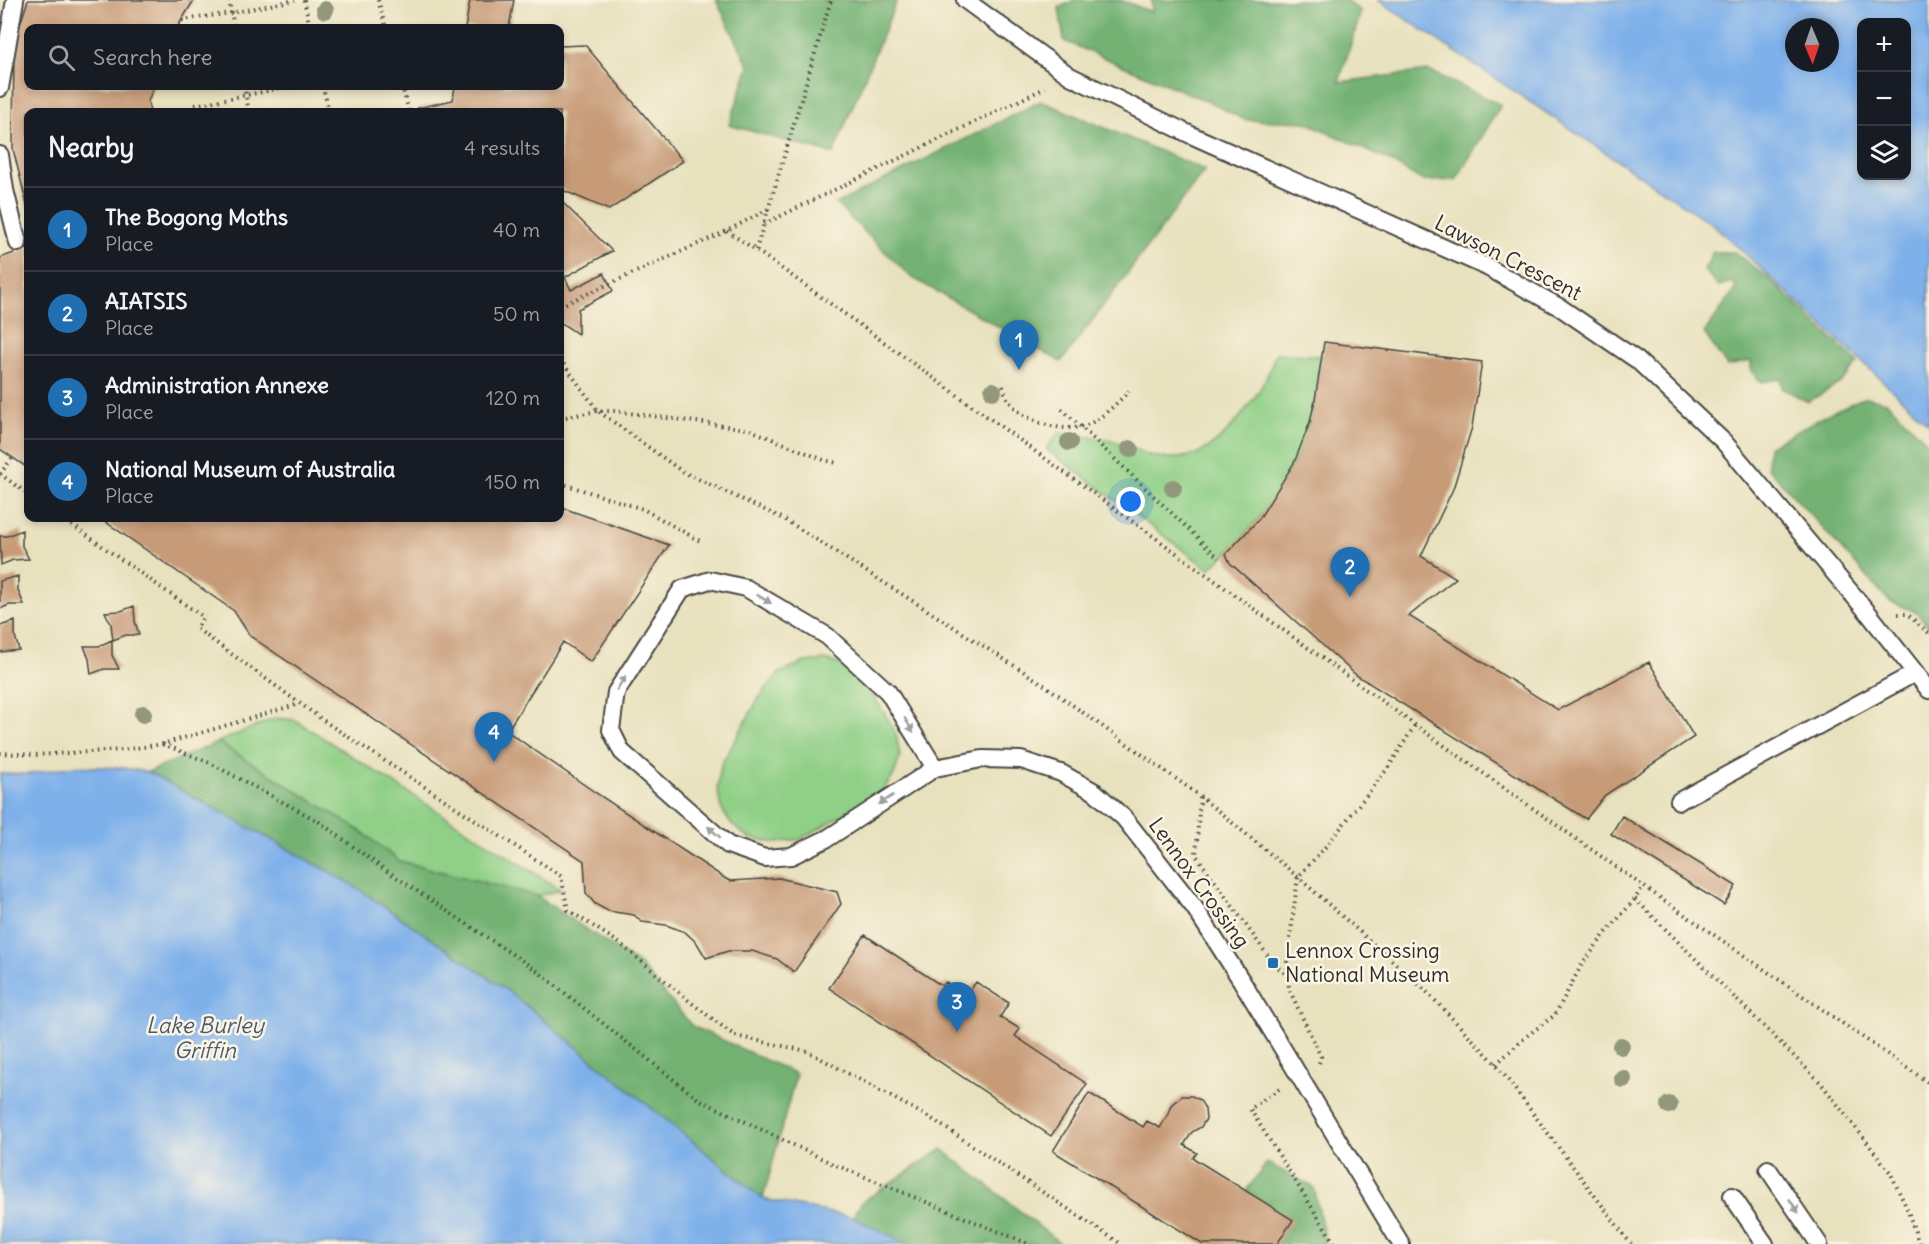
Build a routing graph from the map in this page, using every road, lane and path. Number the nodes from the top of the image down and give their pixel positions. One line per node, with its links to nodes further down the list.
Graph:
1 (15, 0): 14 (lane)
2 (229, 0): 8 (path)
3 (295, 0): 8 (path)
4 (304, 0): 11 (path)
5 (378, 0): 12 (path)
6 (831, 0): 25 (path)
7 (965, 0): 13 (lane, Lawson Crescent)
8 (231, 13): 9 (path); 10 (path)
9 (182, 20)
10 (233, 24)
11 (309, 24)
12 (385, 24)
13 (1070, 76): 26 (path); 46 (lane, Lawson Crescent)
14 (0, 88)
15 (245, 90): 19 (path)
16 (272, 90): 19 (path)
17 (324, 90): 22 (path)
18 (403, 90): 23 (path)
19 (246, 95): 20 (path); 21 (path)
20 (195, 105)
21 (248, 108)
22 (328, 108)
23 (408, 108)
24 (0, 155): 28 (lane)
25 (769, 208): 26 (path); 27 (path)
26 (764, 224): 29 (path)
27 (727, 231): 29 (path); 30 (path)
28 (18, 243)
29 (756, 250): 49 (path)
30 (564, 304)
31 (564, 364): 35 (path)
32 (1003, 386): 37 (path)
33 (1129, 391): 37 (path)
34 (1062, 409): 37 (path)
35 (598, 411): 36 (path); 39 (path); 53 (path)
36 (564, 417)
37 (1081, 427): 45 (path)
38 (14, 457): 40 (path)
39 (837, 463)
40 (0, 474): 42 (path)
41 (564, 484): 44 (path)
42 (24, 491)
43 (68, 522): 48 (path)
44 (700, 541)
45 (1219, 558)
46 (1915, 673): 47 (lane, Lawson Crescent); 54 (lane)
47 (1929, 690)
48 (300, 704): 50 (path); 65 (path)
49 (1415, 725): 55 (path); 56 (path)
50 (163, 744): 51 (path); 64 (path)
51 (0, 753)
52 (935, 768): 52 (lane, one-way to 52); 60 (lane, Lennox Crossing)
53 (1200, 796): 55 (path); 58 (path)
54 (1679, 801)
55 (1298, 877): 58 (path); 59 (path)
56 (1643, 885): 57 (path); 61 (path)
57 (1635, 899): 59 (path); 71 (path)
58 (1288, 976): 60 (path)
59 (1496, 1064): 68 (path)
60 (1299, 1075): 66 (path); 67 (lane, Lennox Crossing)
61 (1929, 1083)
62 (1768, 1169): 70 (lane, one-way to 70)
63 (1732, 1196): 69 (lane)
64 (1029, 1244)
65 (1120, 1244)
66 (1335, 1244)
67 (1401, 1244)
68 (1631, 1244)
69 (1765, 1244)
70 (1819, 1244)
71 (1919, 1244)

